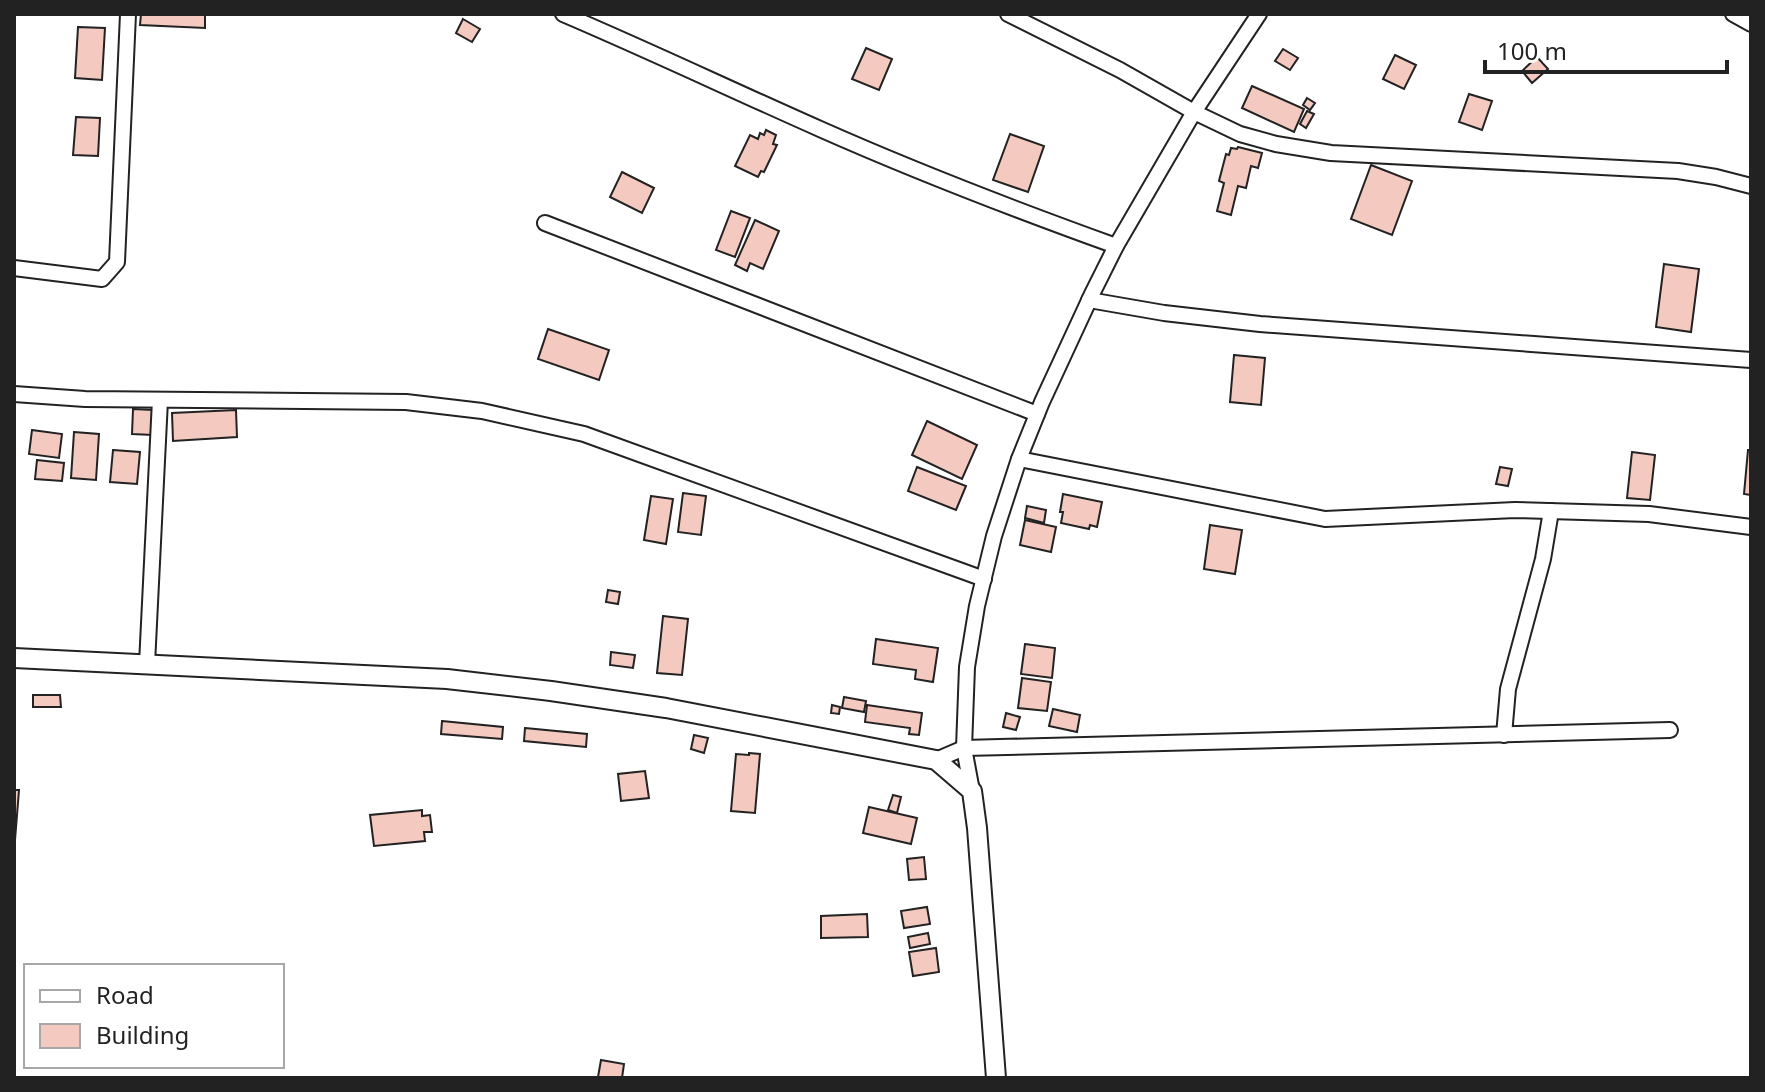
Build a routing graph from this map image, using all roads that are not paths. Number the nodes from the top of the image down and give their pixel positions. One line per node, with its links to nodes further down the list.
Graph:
1 (128, 14): 11 (street)
2 (563, 14): 10 (street)
3 (1008, 14): 7 (street)
4 (1259, 14): 7 (street)
5 (1733, 14): 6 (street)
6 (1751, 24)
7 (1194, 112): 8 (street); 10 (street)
8 (1751, 186)
9 (545, 223): 16 (street)
10 (1116, 246): 12 (street)
11 (14, 268)
12 (1089, 300): 13 (street); 16 (street)
13 (1751, 360)
14 (14, 394): 15 (street)
15 (160, 400): 20 (street); 22 (street)
16 (1037, 414): 17 (street)
17 (1019, 459): 18 (street); 20 (street)
18 (1551, 511): 19 (street); 24 (street)
19 (1751, 527)
20 (984, 579): 25 (street)
21 (14, 658): 22 (street)
22 (147, 664): 26 (street)
23 (1670, 730): 24 (street)
24 (1504, 735): 25 (street)
25 (964, 748): 26 (street); 27 (street)
26 (936, 760): 27 (street)
27 (972, 791): 28 (street)
28 (996, 1078)

